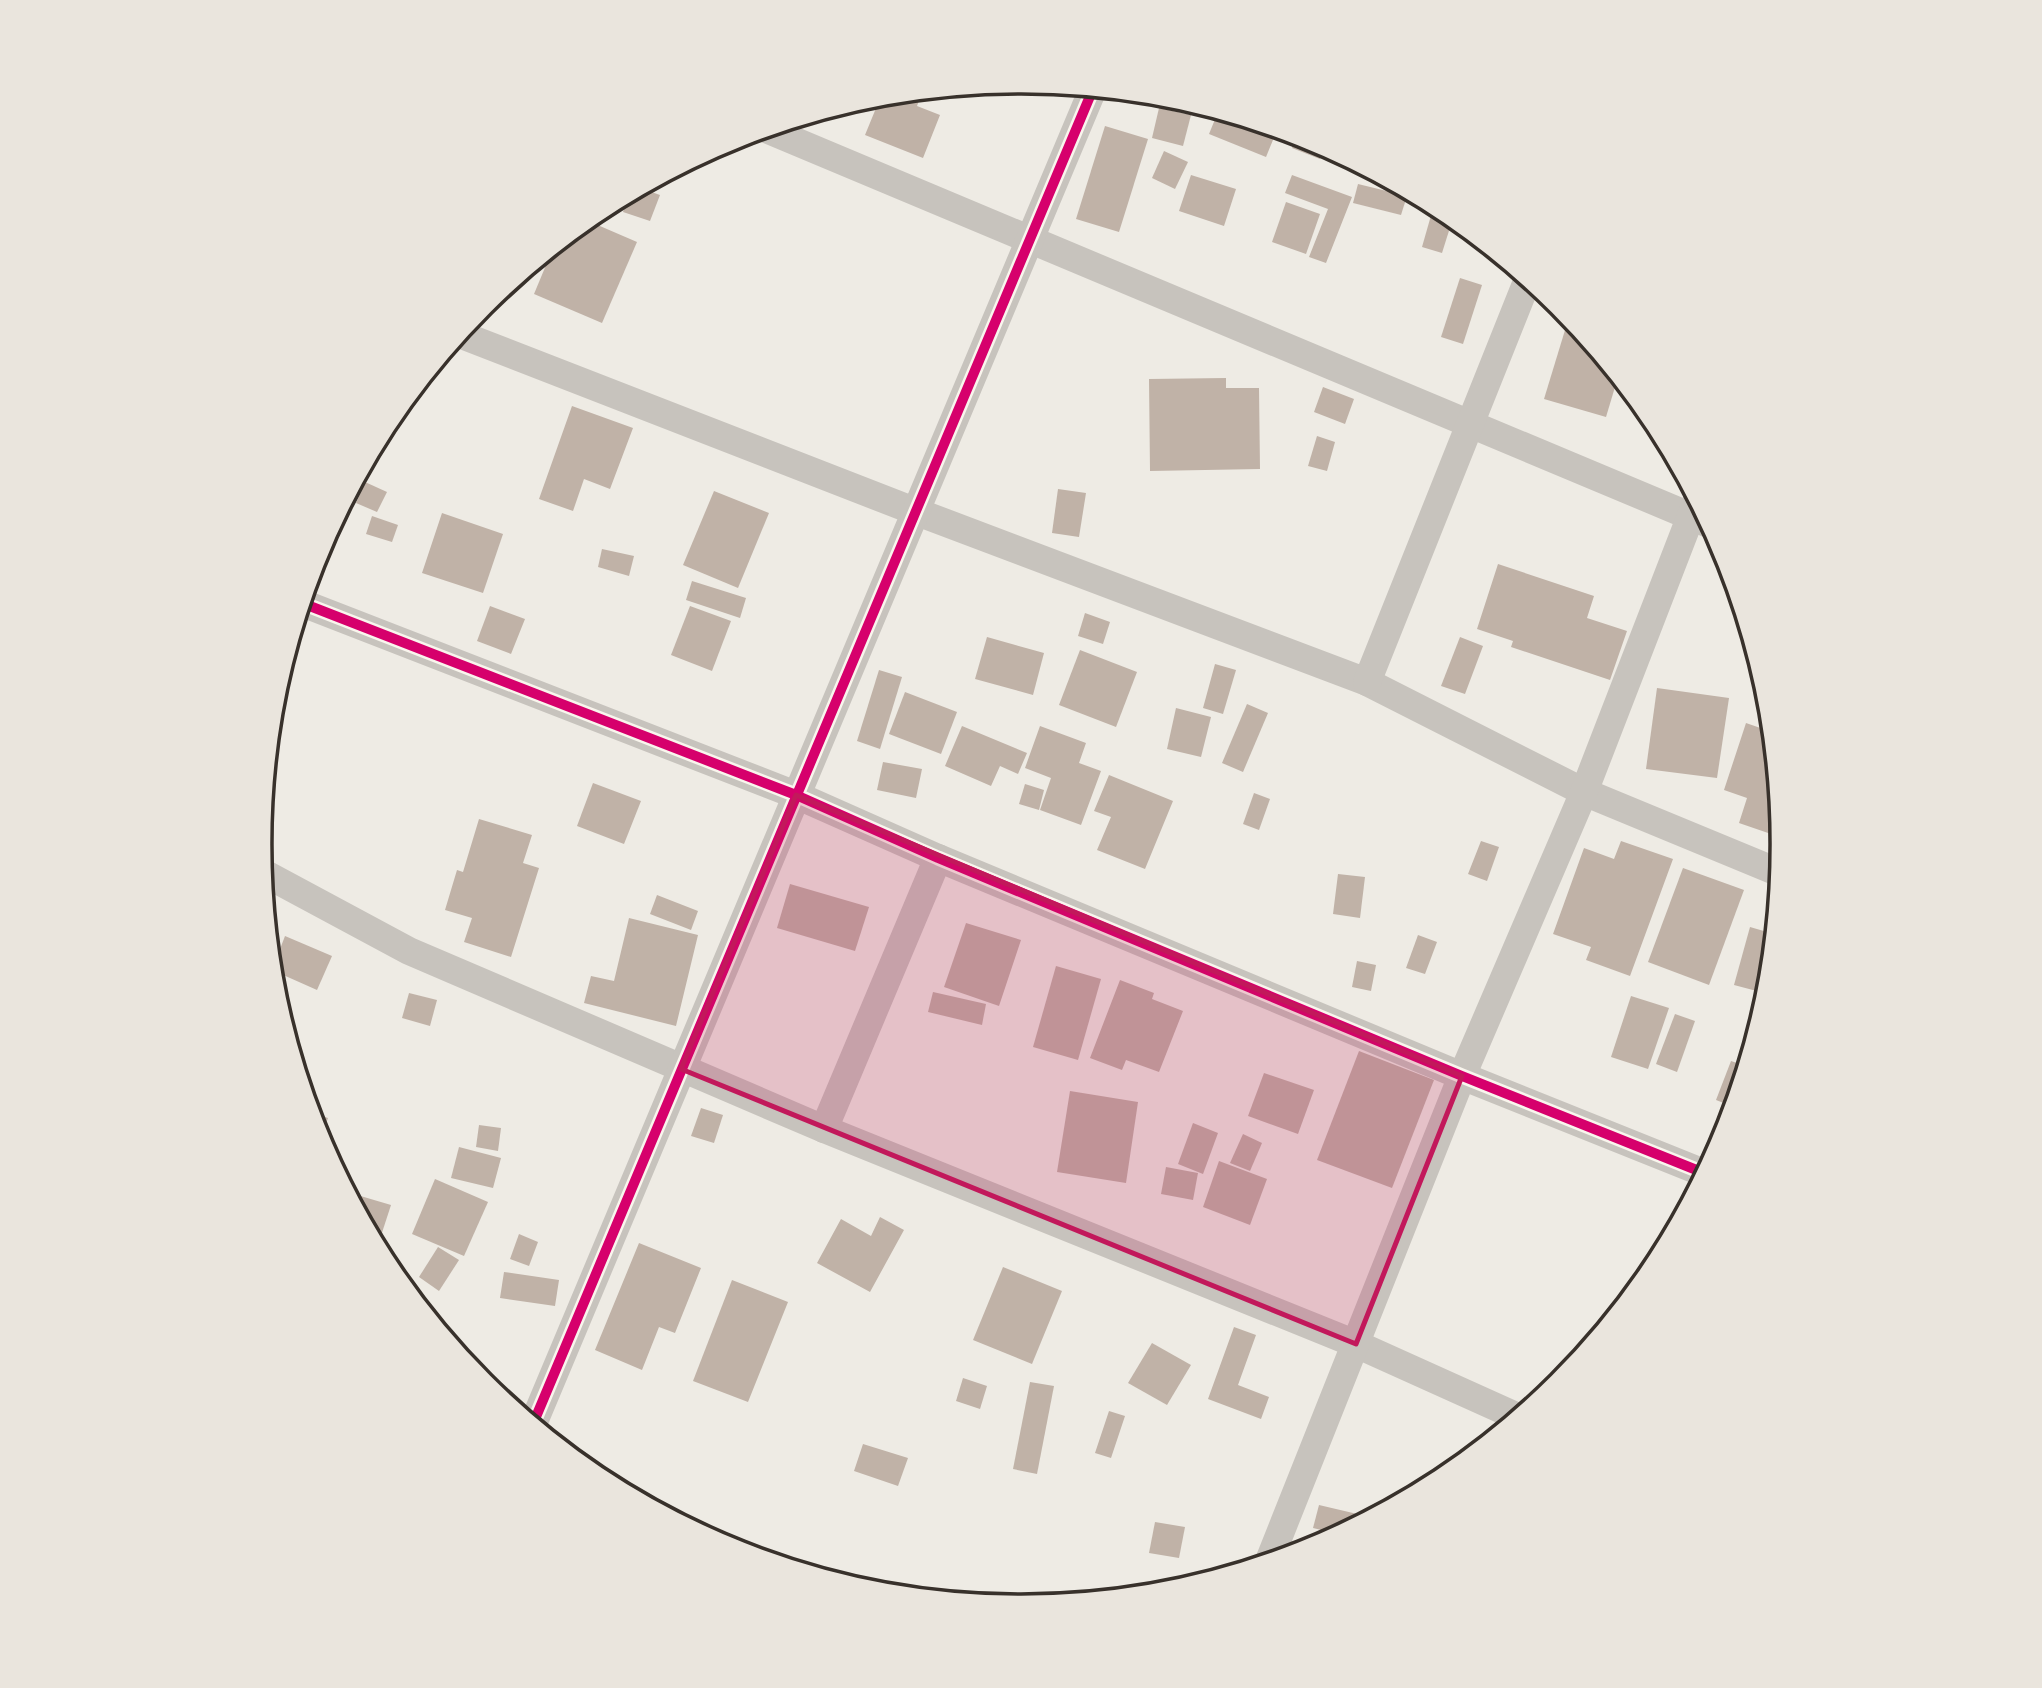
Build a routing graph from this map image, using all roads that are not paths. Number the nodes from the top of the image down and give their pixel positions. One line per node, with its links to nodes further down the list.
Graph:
1 (1089, 98): 3 (street)
2 (779, 134): 3 (street)
3 (1031, 239): 6 (street); 8 (street)
4 (1524, 289): 6 (street)
5 (469, 338): 8 (street)
6 (1470, 425): 7 (street); 11 (street)
7 (1691, 510)
8 (918, 512): 11 (street); 13 (street)
9 (1696, 520): 12 (street)
10 (310, 606): 13 (street)
11 (1367, 681): 12 (street)
12 (1584, 792): 15 (street); 18 (street)
13 (796, 795): 14 (street); 17 (street)
14 (938, 858): 18 (street); 19 (street)
15 (1769, 869)
16 (273, 879): 17 (street)
17 (681, 1069): 19 (street); 23 (street)
18 (1462, 1076): 20 (street); 21 (street)
19 (824, 1129): 21 (street)
20 (1695, 1170)
21 (1356, 1345): 22 (street); 24 (street)
22 (1509, 1413)
23 (536, 1416)
24 (1274, 1549)

